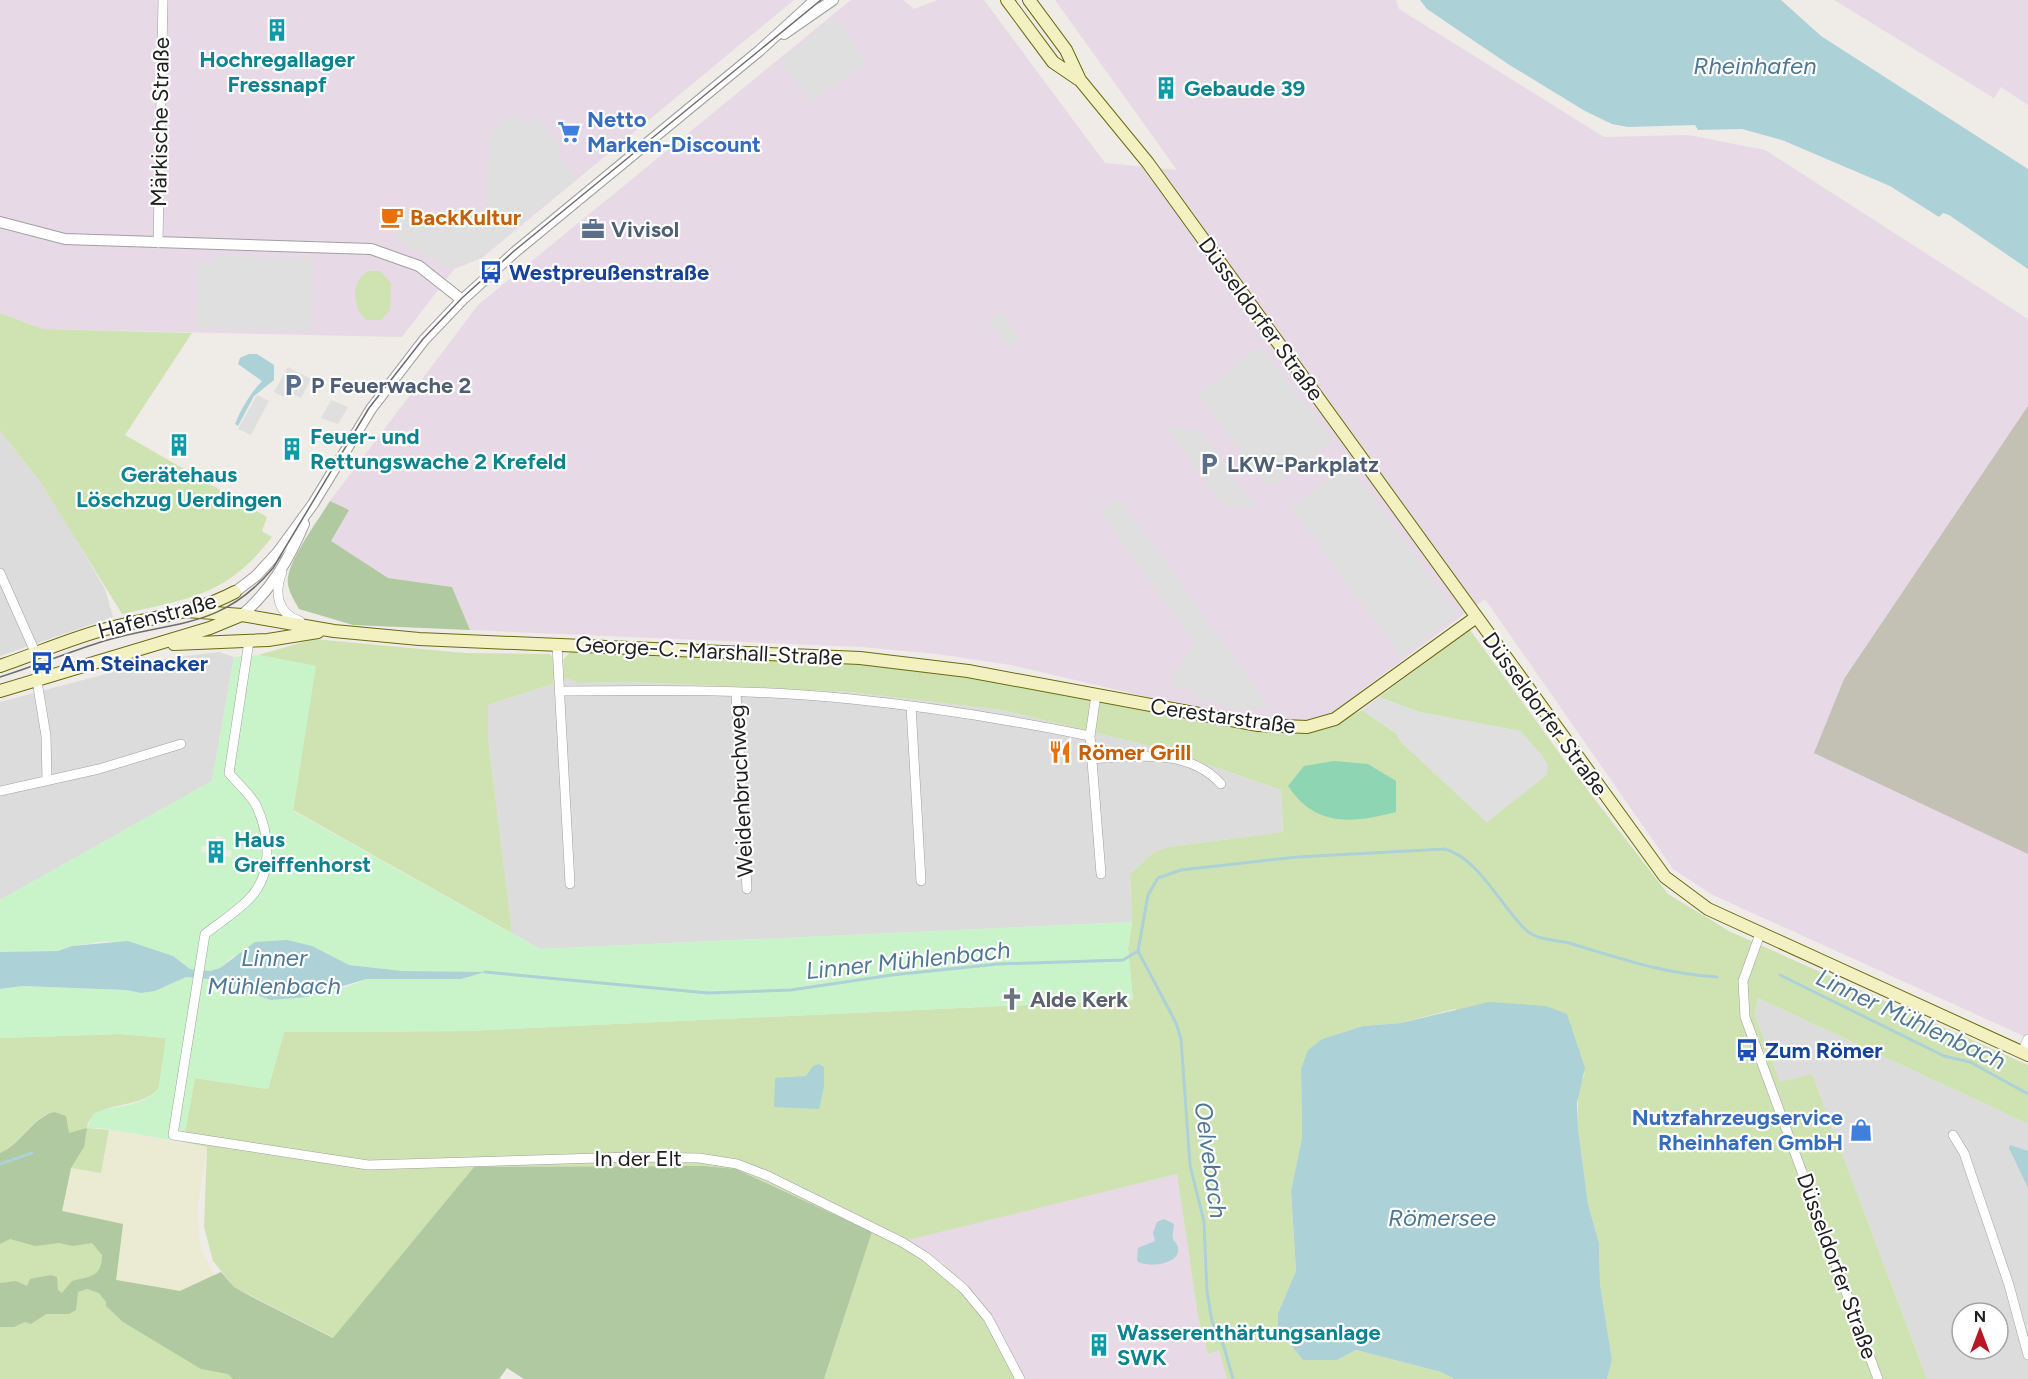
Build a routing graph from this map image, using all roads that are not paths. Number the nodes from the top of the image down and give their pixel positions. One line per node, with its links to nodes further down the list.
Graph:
1 (163, 0): 9 (street, Märkische Straße)
2 (815, 0): 6 (street, Hafenstraße)
3 (832, 0): 6 (street, Hafenstraße)
4 (1007, 0): 7 (main road, Düsseldorfer Straße)
5 (1029, 0): 7 (main road, Düsseldorfer Straße)
6 (759, 51): 10 (street, Hafenstraße)
7 (1080, 80): 18 (main road, Düsseldorfer Straße)
8 (0, 222): 9 (street)
9 (158, 243): 10 (street)
10 (462, 300): 11 (street, Hafenstraße)
11 (313, 504): 12 (street, Hafenstraße); 14 (street, Hafenstraße)
12 (285, 565): 16 (street, Hafenstraße); 17 (street)
13 (0, 573): 24 (street)
14 (235, 592): 15 (main road, Hafenstraße)
15 (186, 611): 16 (main road, George-C.-Marshall-Straße); 24 (main road, Hafenstraße)
16 (242, 615): 17 (main road, George-C.-Marshall-Straße); 23 (main road, Hafenstraße)
17 (286, 618): 19 (main road, George-C.-Marshall-Straße); 20 (street)
18 (1475, 618): 31 (main road, Cerestarstraße); 43 (main road, Düsseldorfer Straße)
19 (334, 631): 20 (main road); 22 (main road, George-C.-Marshall-Straße)
20 (276, 639): 21 (main road)
21 (249, 641): 23 (main road); 48 (street, In der Elt)
22 (557, 645): 28 (street); 29 (main road, George-C.-Marshall-Straße)
23 (140, 647): 26 (main road, Hafenstraße)
24 (36, 654): 25 (main road, Hafenstraße)
25 (0, 666)
26 (37, 681): 27 (main road, Hafenstraße); 36 (street)
27 (0, 691)
28 (559, 691): 30 (street, Weidenbruchweg); 41 (street)
29 (1082, 692): 31 (main road, Cerestarstraße)
30 (736, 693): 32 (street, Weidenbruchweg); 42 (street, Weidenbruchweg)
31 (1096, 696): 33 (street)
32 (911, 706): 33 (street, Weidenbruchweg); 40 (street)
33 (1090, 736): 35 (street)
34 (181, 744): 36 (street)
35 (1092, 759): 37 (street); 39 (street)
36 (47, 779): 38 (street)
37 (1221, 784)
38 (0, 791)
39 (1101, 874)
40 (921, 882)
41 (570, 884)
42 (747, 889)
43 (1760, 934): 45 (main road); 49 (street, Düsseldorfer Straße)
44 (2028, 1039): 45 (street)
45 (2025, 1054)
46 (1953, 1135): 47 (street)
47 (2028, 1355)
48 (1020, 1379)
49 (1878, 1379)

